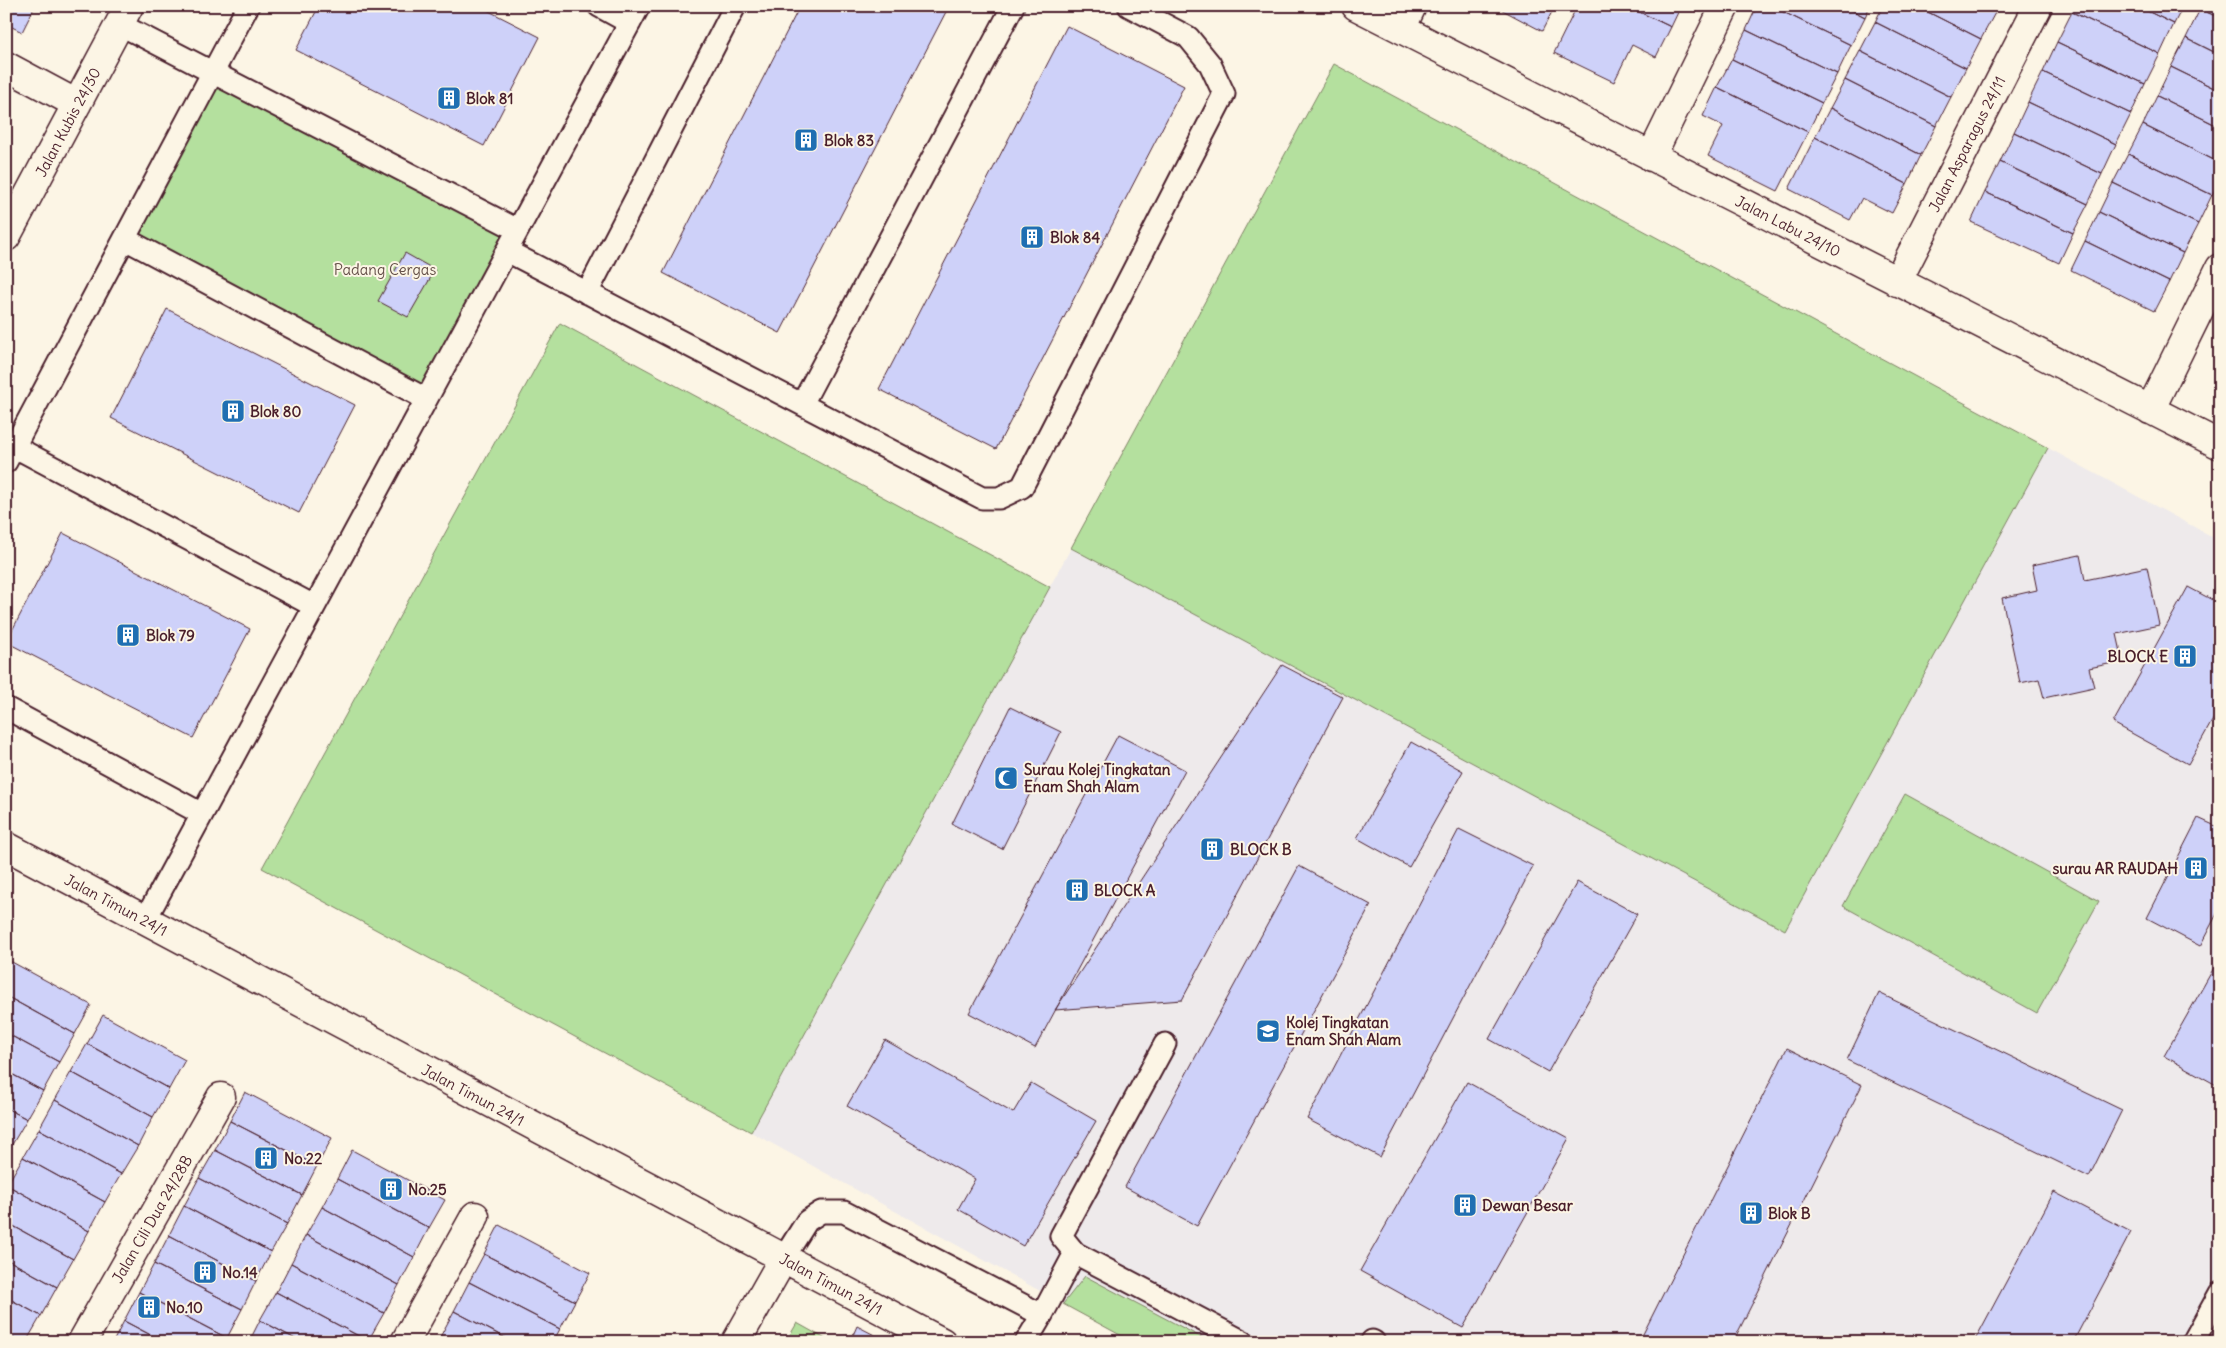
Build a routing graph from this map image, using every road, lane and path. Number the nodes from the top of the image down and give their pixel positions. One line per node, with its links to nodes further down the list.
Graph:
1 (248, 6): 13 (lane)
2 (599, 6): 9 (lane)
3 (735, 6): 22 (lane)
4 (1013, 6): 24 (lane)
5 (1129, 6): 24 (lane)
6 (1356, 6): 11 (street, Jalan Labu 24/10)
7 (1725, 6): 15 (street)
8 (2038, 6): 21 (street, Jalan Asparagus 24/11)
9 (634, 14): 16 (lane)
10 (124, 15): 13 (lane); 14 (street, Jalan Kubis 24/30)
11 (1407, 18): 15 (street, Jalan Labu 24/10)
12 (6, 66): 14 (street)
13 (213, 73): 16 (lane); 18 (lane)
14 (77, 104): 17 (street, Jalan Kubis 24/30)
15 (1651, 157): 21 (street, Jalan Labu 24/10)
16 (518, 230): 19 (lane)
17 (6, 237)
18 (125, 239): 23 (lane); 27 (lane)
19 (507, 251): 22 (lane); 23 (lane)
20 (2220, 268): 25 (street)
21 (1897, 282): 25 (street, Jalan Labu 24/10)
22 (587, 293): 24 (lane)
23 (426, 400): 28 (lane)
24 (802, 404)
25 (2150, 410): 26 (street, Jalan Labu 24/10)
26 (2220, 445)
27 (10, 454): 28 (lane)
28 (314, 606): 30 (lane)
29 (6, 708): 30 (lane)
30 (202, 814): 32 (lane)
31 (6, 846): 32 (street, Jalan Timun 24/1)
32 (145, 920): 37 (street, Jalan Timun 24/1)
33 (1165, 1044): 36 (lane)
34 (221, 1097): 40 (street, Jalan Cili Dua 24/28B)
35 (475, 1216): 41 (street)
36 (1075, 1253): 39 (lane); 45 (lane)
37 (783, 1259): 39 (lane); 42 (street); 43 (street, Jalan Timun 24/1)
38 (2220, 1293): 46 (lane)
39 (1042, 1315): 44 (lane)
40 (82, 1342)
41 (405, 1342)
42 (736, 1342)
43 (942, 1342)
44 (1026, 1342)
45 (1244, 1342)
46 (2193, 1342)

